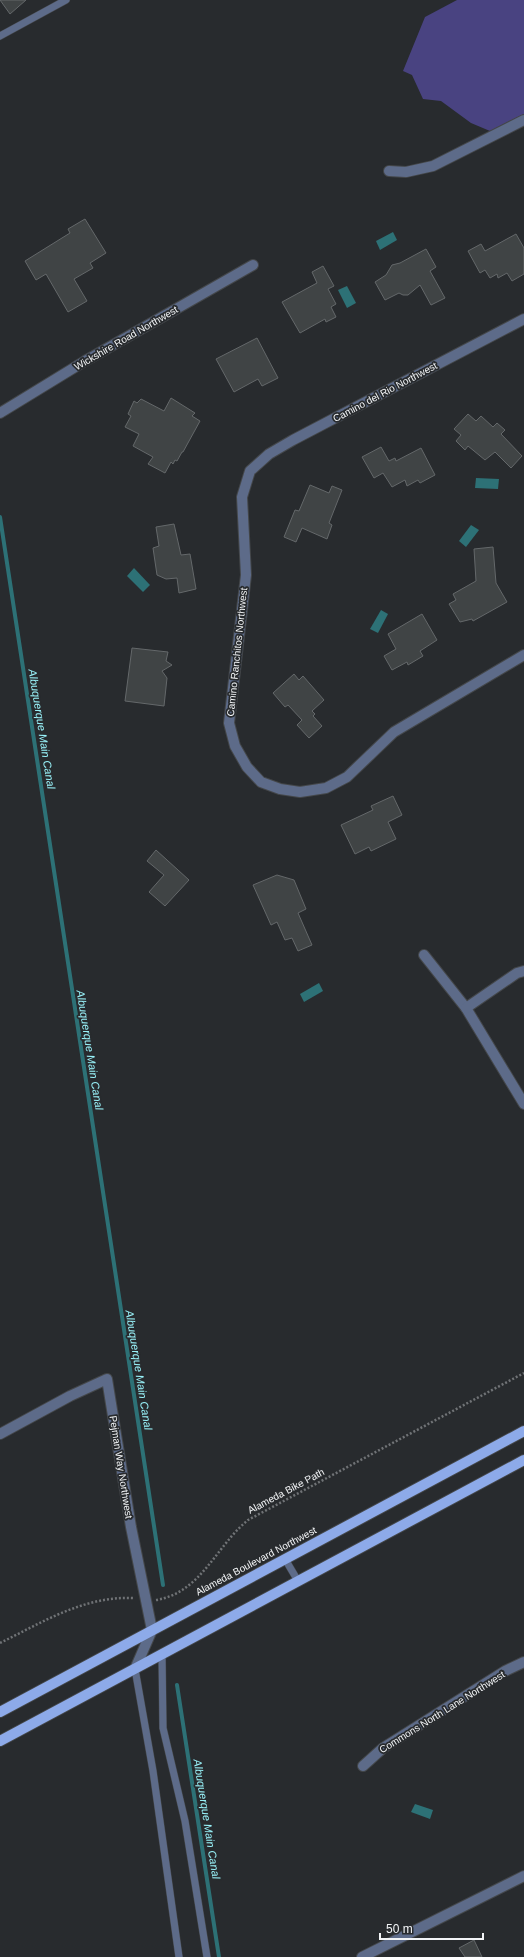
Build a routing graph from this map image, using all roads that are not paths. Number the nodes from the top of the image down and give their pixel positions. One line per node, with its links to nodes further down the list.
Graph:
1 (66, 0): 2 (lane)
2 (0, 36)
3 (524, 120): 4 (street)
4 (388, 171)
5 (254, 265): 7 (street, Wickshire Road Northwest)
6 (524, 319): 8 (street, Camino del Rio Northwest)
7 (0, 413)
8 (250, 471): 9 (street, Camino Ranchitos Northwest)
9 (524, 655)
10 (424, 956): 12 (street)
11 (524, 971): 12 (street)
12 (466, 1008): 13 (street)
13 (524, 1104)
14 (524, 1431): 17 (main road, Alameda Boulevard Northwest)
15 (0, 1434): 19 (street, Pejman Way Northwest)
16 (524, 1460): 18 (main road)
17 (285, 1559): 18 (lane); 19 (main road, Alameda Boulevard Northwest)
18 (298, 1581): 20 (main road)
19 (152, 1630): 22 (street); 23 (main road, Alameda Boulevard Northwest)
20 (162, 1654): 22 (main road); 28 (lane)
21 (524, 1662): 25 (street, Commons North Lane Northwest)
22 (135, 1668): 24 (main road); 27 (lane)
23 (0, 1712)
24 (0, 1741)
25 (363, 1766)
26 (524, 1876): 29 (street)
27 (179, 1957)
28 (207, 1957)
29 (362, 1957)

